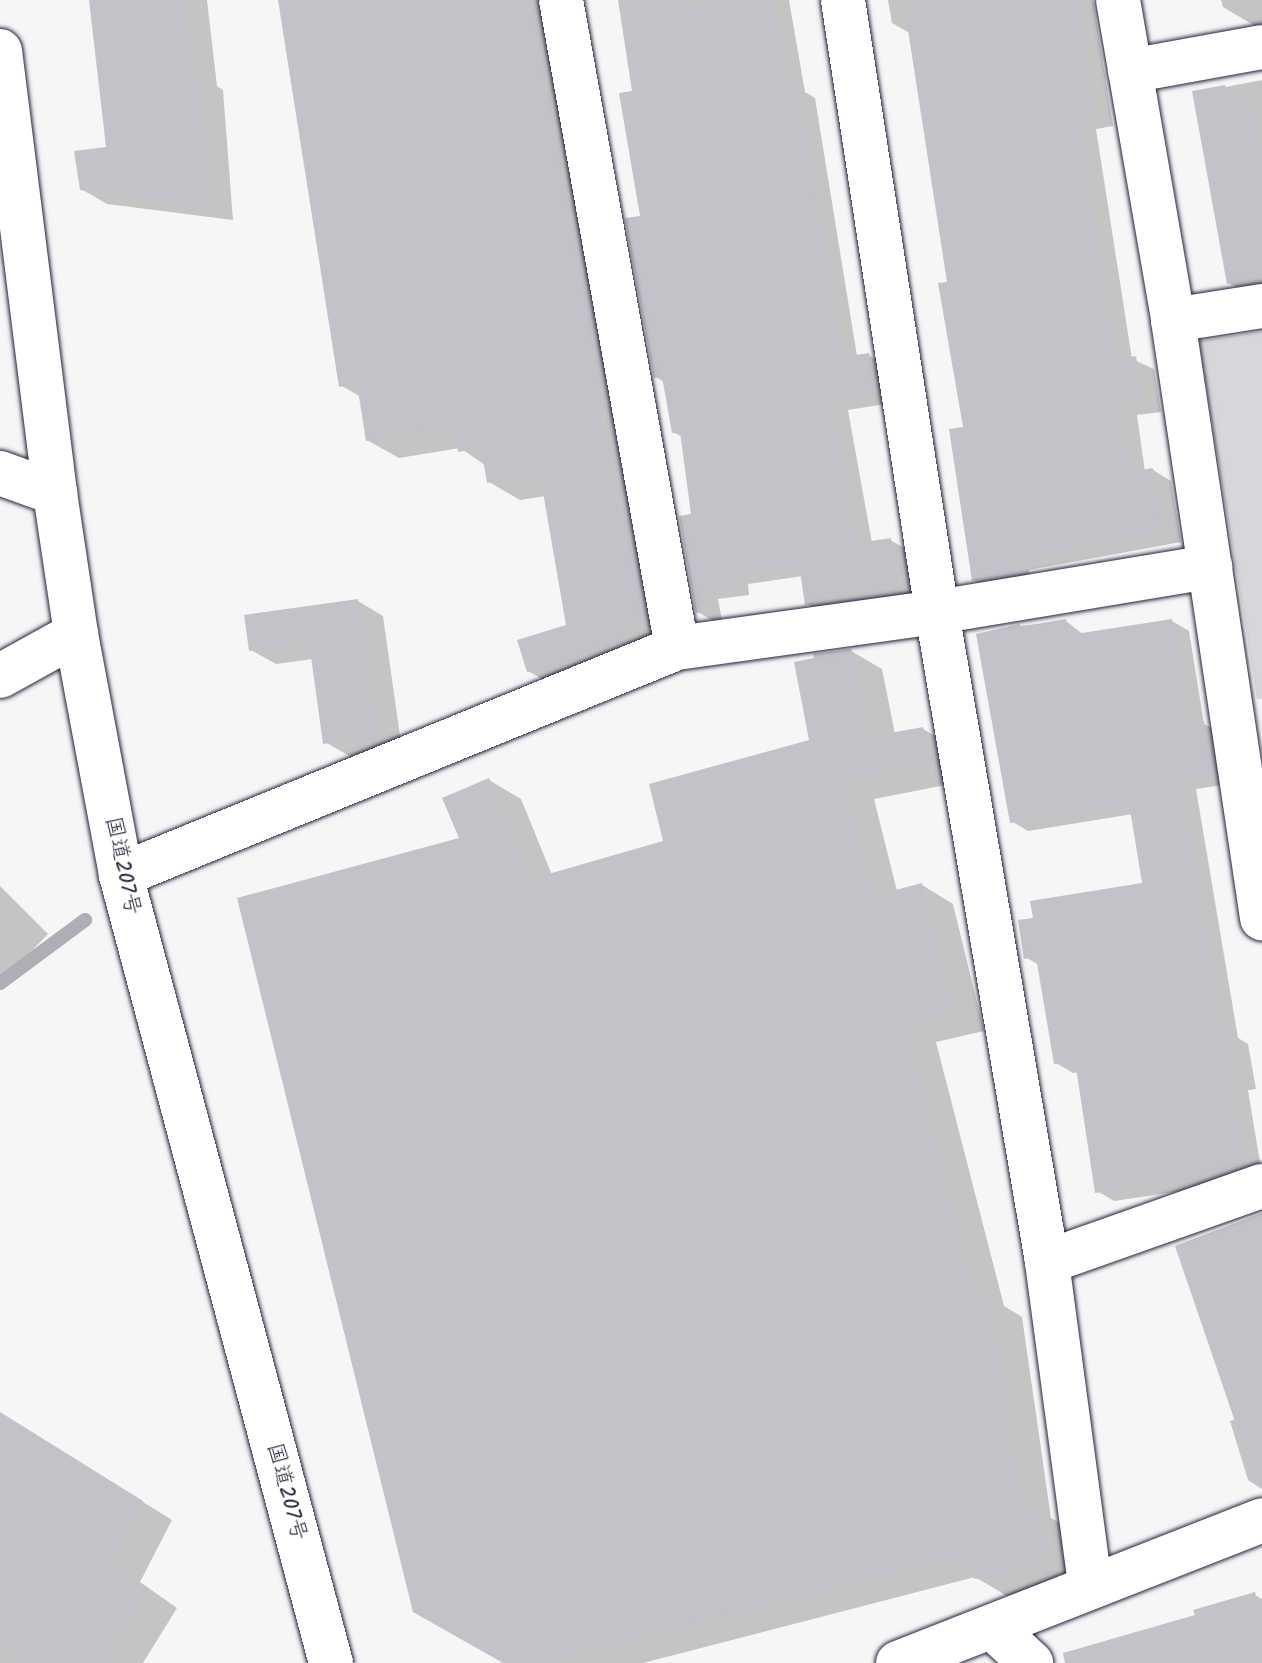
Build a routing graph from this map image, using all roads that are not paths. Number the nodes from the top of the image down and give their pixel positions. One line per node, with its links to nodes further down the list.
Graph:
1 (561, 0): 14 (main road)
2 (843, 0): 12 (main road)
3 (1118, 0): 6 (main road)
4 (1262, 47): 6 (main road)
5 (0, 51): 10 (main road, 国道207号)
6 (1130, 71): 8 (main road)
7 (1262, 306): 8 (main road)
8 (1173, 320): 11 (main road)
9 (0, 473): 10 (main road)
10 (55, 493): 13 (main road, 国道207号)
11 (1210, 567): 12 (main road); 16 (main road)
12 (937, 612): 14 (main road); 20 (main road)
13 (76, 634): 15 (main road); 17 (main road, 国道207号)
14 (677, 648): 17 (main road)
15 (0, 676)
16 (1247, 728): 18 (main road)
17 (121, 875): 24 (main road, 国道207号)
18 (1262, 918)
19 (1262, 1186): 20 (main road)
20 (1047, 1262): 22 (main road)
21 (1262, 1520): 22 (main road)
22 (1090, 1586): 23 (main road)
23 (993, 1628): 25 (main road); 26 (main road)
24 (331, 1663)
25 (898, 1663)
26 (1031, 1663)

